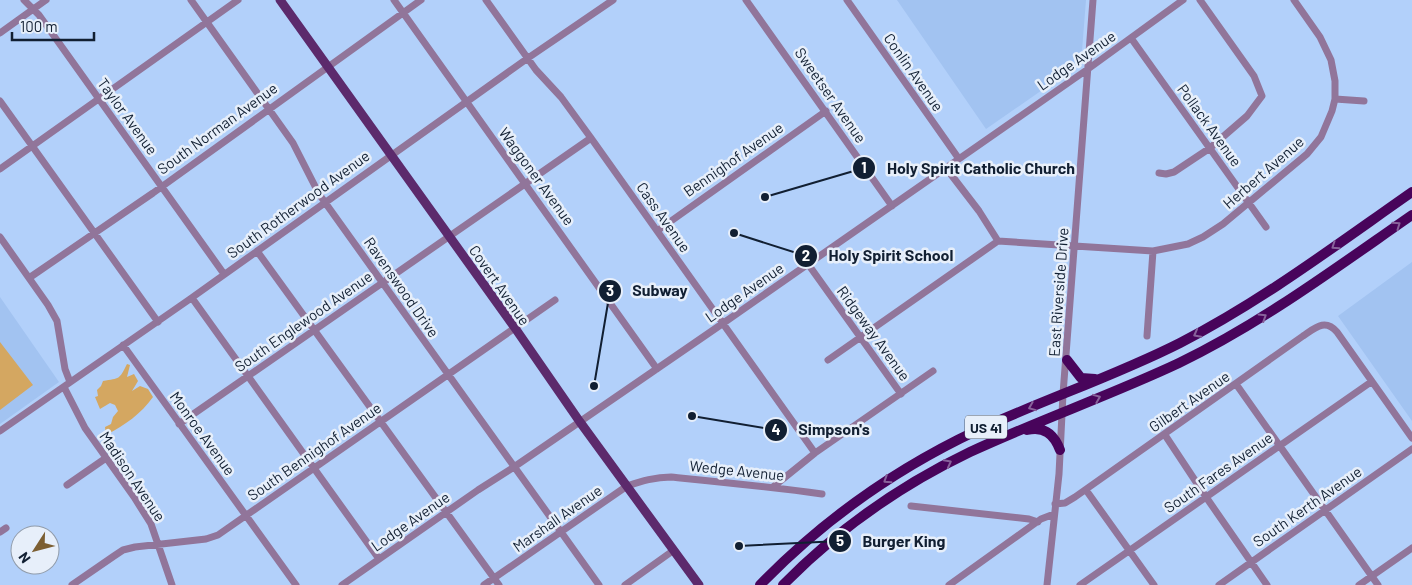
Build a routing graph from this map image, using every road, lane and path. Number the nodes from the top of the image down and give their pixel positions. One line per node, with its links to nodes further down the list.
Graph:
1 (24, 0): 16 (street, Taylor Avenue)
2 (46, 0): 16 (street)
3 (191, 0): 18 (street, Ravenswood Drive)
4 (238, 0): 18 (street)
5 (280, 0): 22 (main road, Covert Avenue)
6 (394, 0): 17 (street, Waggoner Avenue)
7 (421, 0): 17 (street, South Norman Avenue)
8 (486, 0): 21 (street, Cass Avenue)
9 (612, 0): 21 (street, South Rotherwood Avenue)
10 (746, 0): 30 (street, Sweetser Avenue)
11 (847, 0): 35 (street, Conlin Avenue)
12 (1093, 0): 23 (street, East Riverside Drive)
13 (1183, 0): 20 (street, Lodge Avenue)
14 (1200, 0): 33 (street)
15 (1294, 0): 25 (street, Herbert Avenue)
16 (33, 9): 19 (street); 24 (street, Taylor Avenue)
17 (403, 13): 22 (street, South Norman Avenue); 27 (street, Waggoner Avenue)
18 (207, 22): 24 (street); 29 (street, Ravenswood Drive)
19 (0, 33)
20 (1131, 38): 23 (street, Lodge Avenue); 33 (street, Pollack Avenue)
21 (528, 58): 27 (street, South Rotherwood Avenue); 31 (street, Cass Avenue)
22 (327, 66): 29 (street, South Norman Avenue); 34 (main road, Covert Avenue)
23 (1088, 69): 35 (street, Lodge Avenue); 52 (street, East Riverside Drive)
24 (99, 99): 32 (street); 40 (street, Taylor Avenue)
25 (1335, 99): 28 (street); 43 (street, Herbert Avenue)
26 (0, 100): 32 (street)
27 (466, 101): 34 (street, South Rotherwood Avenue); 39 (street, Waggoner Avenue)
28 (1364, 101)
29 (268, 108): 40 (street, South Norman Avenue); 42 (street, Ravenswood Drive)
30 (826, 111): 44 (street, Sweetser Avenue); 47 (street, Bennighof Avenue)
31 (591, 138): 39 (street, South Englewood Avenue); 47 (street, Cass Avenue)
32 (33, 146): 37 (street); 48 (street)
33 (1210, 148): 38 (street); 43 (street, Pollack Avenue)
34 (391, 154): 42 (street, South Rotherwood Avenue); 49 (main road, Covert Avenue)
35 (959, 159): 36 (street, Lodge Avenue)
36 (946, 168): 44 (street, Lodge Avenue); 51 (street)
37 (0, 169)
38 (1160, 173)
39 (525, 183): 49 (street, South Englewood Avenue); 70 (street, Waggoner Avenue)
40 (161, 186): 48 (street, South Norman Avenue); 56 (street, Taylor Avenue)
41 (1409, 194): 72 (highway, US 41, one-way to 72)
42 (324, 202): 53 (street, South Rotherwood Avenue); 58 (street, Ravenswood Drive)
43 (1249, 203): 46 (street, Pollack Avenue); 54 (street, Herbert Avenue)
44 (892, 206): 55 (street, Lodge Avenue)
45 (1412, 215): 80 (highway, US 41, one-way to 45)
46 (1266, 227)
47 (657, 231): 62 (street, Cass Avenue)
48 (94, 233): 57 (street, South Norman Avenue); 61 (street)
49 (449, 236): 58 (street, South Englewood Avenue); 63 (main road, Covert Avenue)
50 (0, 237): 57 (street, Madison Avenue)
51 (998, 241): 52 (street); 66 (street)
52 (1076, 246): 54 (street, Herbert Avenue); 69 (street, East Riverside Drive)
53 (257, 251): 56 (street, South Rotherwood Avenue); 64 (street)
54 (1153, 251): 65 (street)
55 (808, 264): 62 (street, Lodge Avenue); 66 (street, Ridgeway Avenue)
56 (224, 274): 59 (street, South Rotherwood Avenue)
57 (29, 278): 76 (street, Madison Avenue)
58 (382, 282): 64 (street, South Englewood Avenue); 73 (street, Ravenswood Drive)
59 (192, 298): 61 (street, South Rotherwood Avenue); 74 (street)
60 (555, 300): 63 (street, South Bennighof Avenue)
61 (158, 322): 67 (street, South Rotherwood Avenue)
62 (722, 324): 70 (street, Lodge Avenue); 91 (street, Cass Avenue)
63 (515, 328): 73 (street, South Bennighof Avenue); 82 (main road, Covert Avenue)
64 (314, 330): 74 (street, South Englewood Avenue); 81 (street)
65 (1147, 336)
66 (860, 337): 68 (street); 78 (street, Ridgeway Avenue)
67 (123, 346): 76 (street, South Rotherwood Avenue); 83 (street, Monroe Avenue)
68 (828, 360)
69 (1067, 360): 72 (highway); 79 (street, East Riverside Drive)
70 (657, 369): 82 (street, Lodge Avenue)
71 (933, 371): 78 (street)
72 (1117, 372): 79 (highway, US 41)
73 (447, 374): 81 (street, South Bennighof Avenue); 94 (street, Ravenswood Drive)
74 (247, 377): 83 (street, South Englewood Avenue); 93 (street)
75 (1371, 382): 77 (street, Gilbert Avenue); 87 (street); 88 (street, South Fares Avenue)
76 (67, 384): 84 (street, South Rotherwood Avenue); 92 (street, Madison Avenue)
77 (1236, 384): 86 (street, Gilbert Avenue); 88 (street)
78 (901, 394): 91 (street)
79 (1064, 394): 80 (street, East Riverside Drive); 127 (highway, US 41, one-way to 127)
80 (1062, 413): 85 (highway, US 41); 90 (street, East Riverside Drive)
81 (380, 422): 93 (street, South Bennighof Avenue); 105 (street)
82 (580, 422): 94 (street, Lodge Avenue); 97 (main road, Covert Avenue)
83 (179, 424): 107 (street, Monroe Avenue)
84 (0, 431)
85 (1009, 435): 90 (highway); 128 (highway, US 41, one-way to 85)
86 (1165, 435): 99 (street, Gilbert Avenue); 101 (street)
87 (1412, 438)
88 (1280, 446): 101 (street, South Fares Avenue); 104 (street)
89 (1412, 449): 104 (street, South Kerth Avenue)
90 (1060, 450): 102 (street, East Riverside Drive)
91 (815, 453): 98 (street)
92 (106, 458): 96 (street); 110 (street, Madison Avenue)
93 (313, 468): 107 (street, South Bennighof Avenue); 114 (street)
94 (514, 468): 105 (street, Lodge Avenue); 109 (street, Ravenswood Drive)
95 (648, 479): 97 (street, Marshall Avenue); 98 (street, Wedge Avenue)
96 (67, 485)
97 (627, 486): 109 (street, Marshall Avenue); 112 (main road, Covert Avenue)
98 (773, 487): 100 (street, Wedge Avenue)
99 (1086, 490): 102 (street, Gilbert Avenue); 113 (street)
100 (822, 494)
101 (1206, 497): 113 (street, South Fares Avenue); 115 (street)
102 (1055, 504): 106 (street, East Riverside Drive)
103 (911, 506): 108 (street)
104 (1326, 511): 115 (street, South Kerth Avenue); 116 (street)
105 (446, 513): 114 (street, Lodge Avenue); 117 (street)
106 (1054, 514): 108 (street); 130 (street, East Riverside Drive)
107 (246, 515): 110 (street, South Bennighof Avenue); 120 (street, Monroe Avenue)
108 (1038, 522): 129 (street)
109 (561, 532): 117 (street, Marshall Avenue); 124 (street, Ravenswood Drive)
110 (159, 544): 118 (street, South Bennighof Avenue); 119 (street, Madison Avenue)
111 (1412, 548): 116 (street)
112 (674, 550): 125 (street); 126 (main road, Covert Avenue)
113 (1130, 550): 131 (street, South Fares Avenue); 132 (street)
114 (378, 559): 121 (street, Lodge Avenue)
115 (1251, 562): 133 (street, South Kerth Avenue); 134 (street)
116 (1372, 576): 135 (street); 136 (street)
117 (494, 578): 122 (street, Marshall Avenue); 123 (street)
118 (72, 585)
119 (172, 585)
120 (296, 585)
121 (342, 585)
122 (484, 585)
123 (499, 585)
124 (599, 585)
125 (625, 585)
126 (698, 585)
127 (760, 585)
128 (783, 585)
129 (949, 585)
130 (1047, 585)
131 (1080, 585)
132 (1154, 585)
133 (1218, 585)
134 (1267, 585)
135 (1359, 585)
136 (1378, 585)

